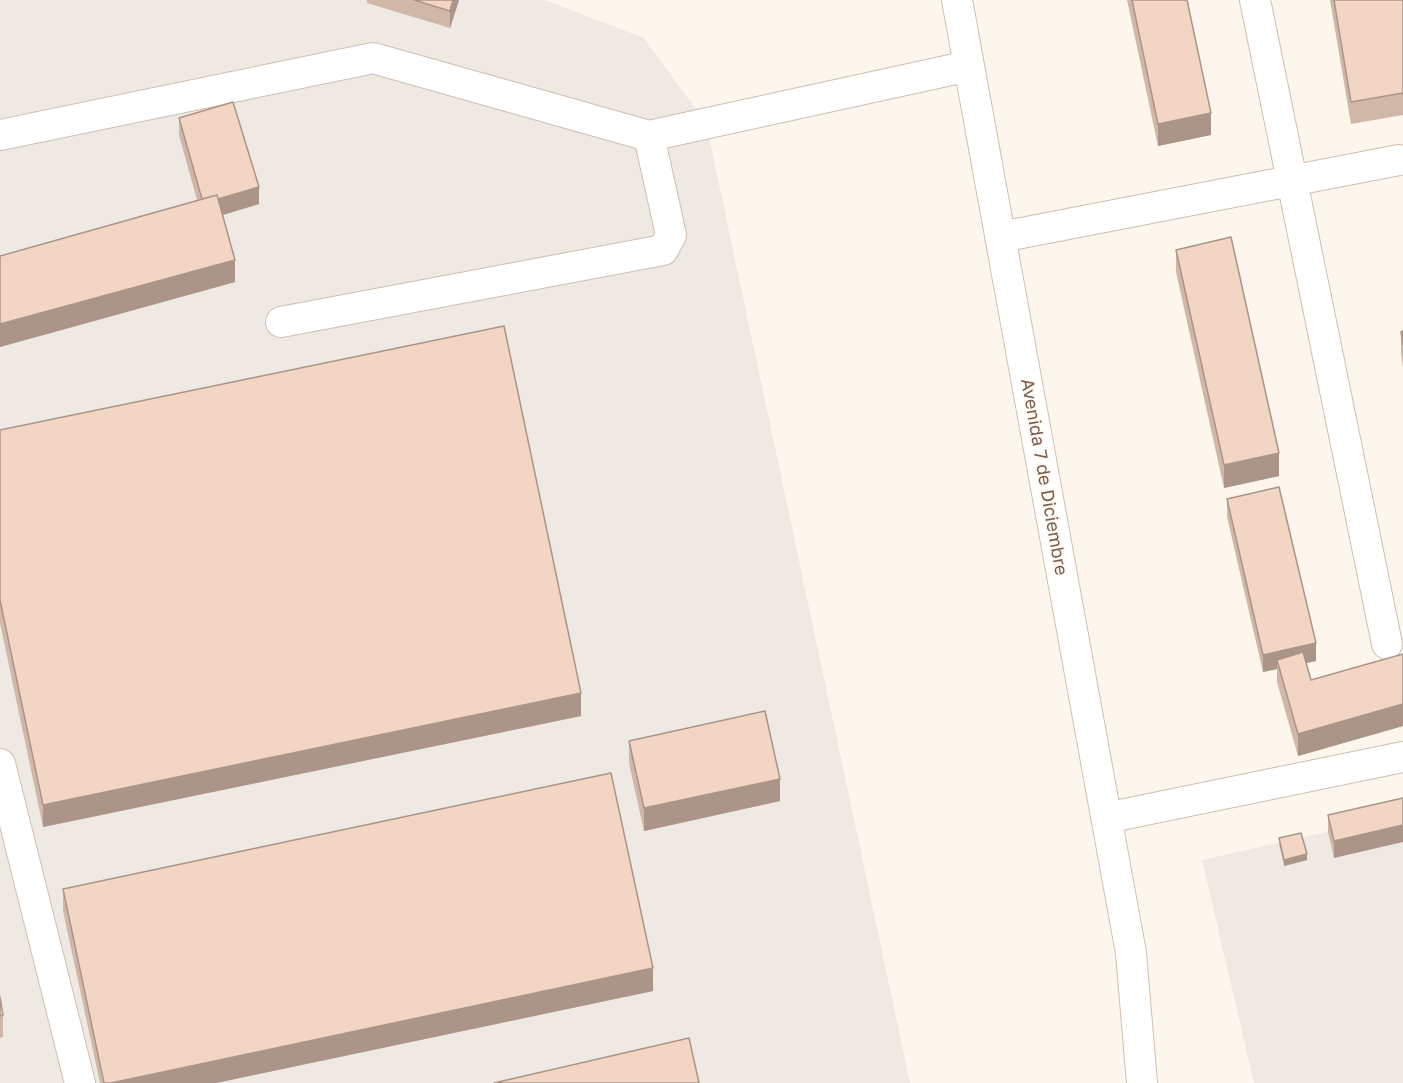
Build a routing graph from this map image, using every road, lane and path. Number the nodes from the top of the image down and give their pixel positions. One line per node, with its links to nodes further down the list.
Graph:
1 (957, 0): 3 (street, Avenida 7 de Diciembre)
2 (1255, 0): 7 (street)
3 (969, 66): 5 (street); 8 (street, Avenida 7 de Diciembre)
4 (0, 135): 5 (street)
5 (649, 136): 9 (street)
6 (1399, 160): 7 (street)
7 (1292, 181): 8 (street); 10 (street)
8 (1001, 237): 13 (street, Avenida 7 de Diciembre)
9 (281, 322)
10 (1387, 644)
11 (1403, 757): 13 (street)
12 (0, 764): 14 (street)
13 (1106, 818): 15 (street, Avenida 7 de Diciembre)
14 (80, 1083)
15 (1142, 1083)

